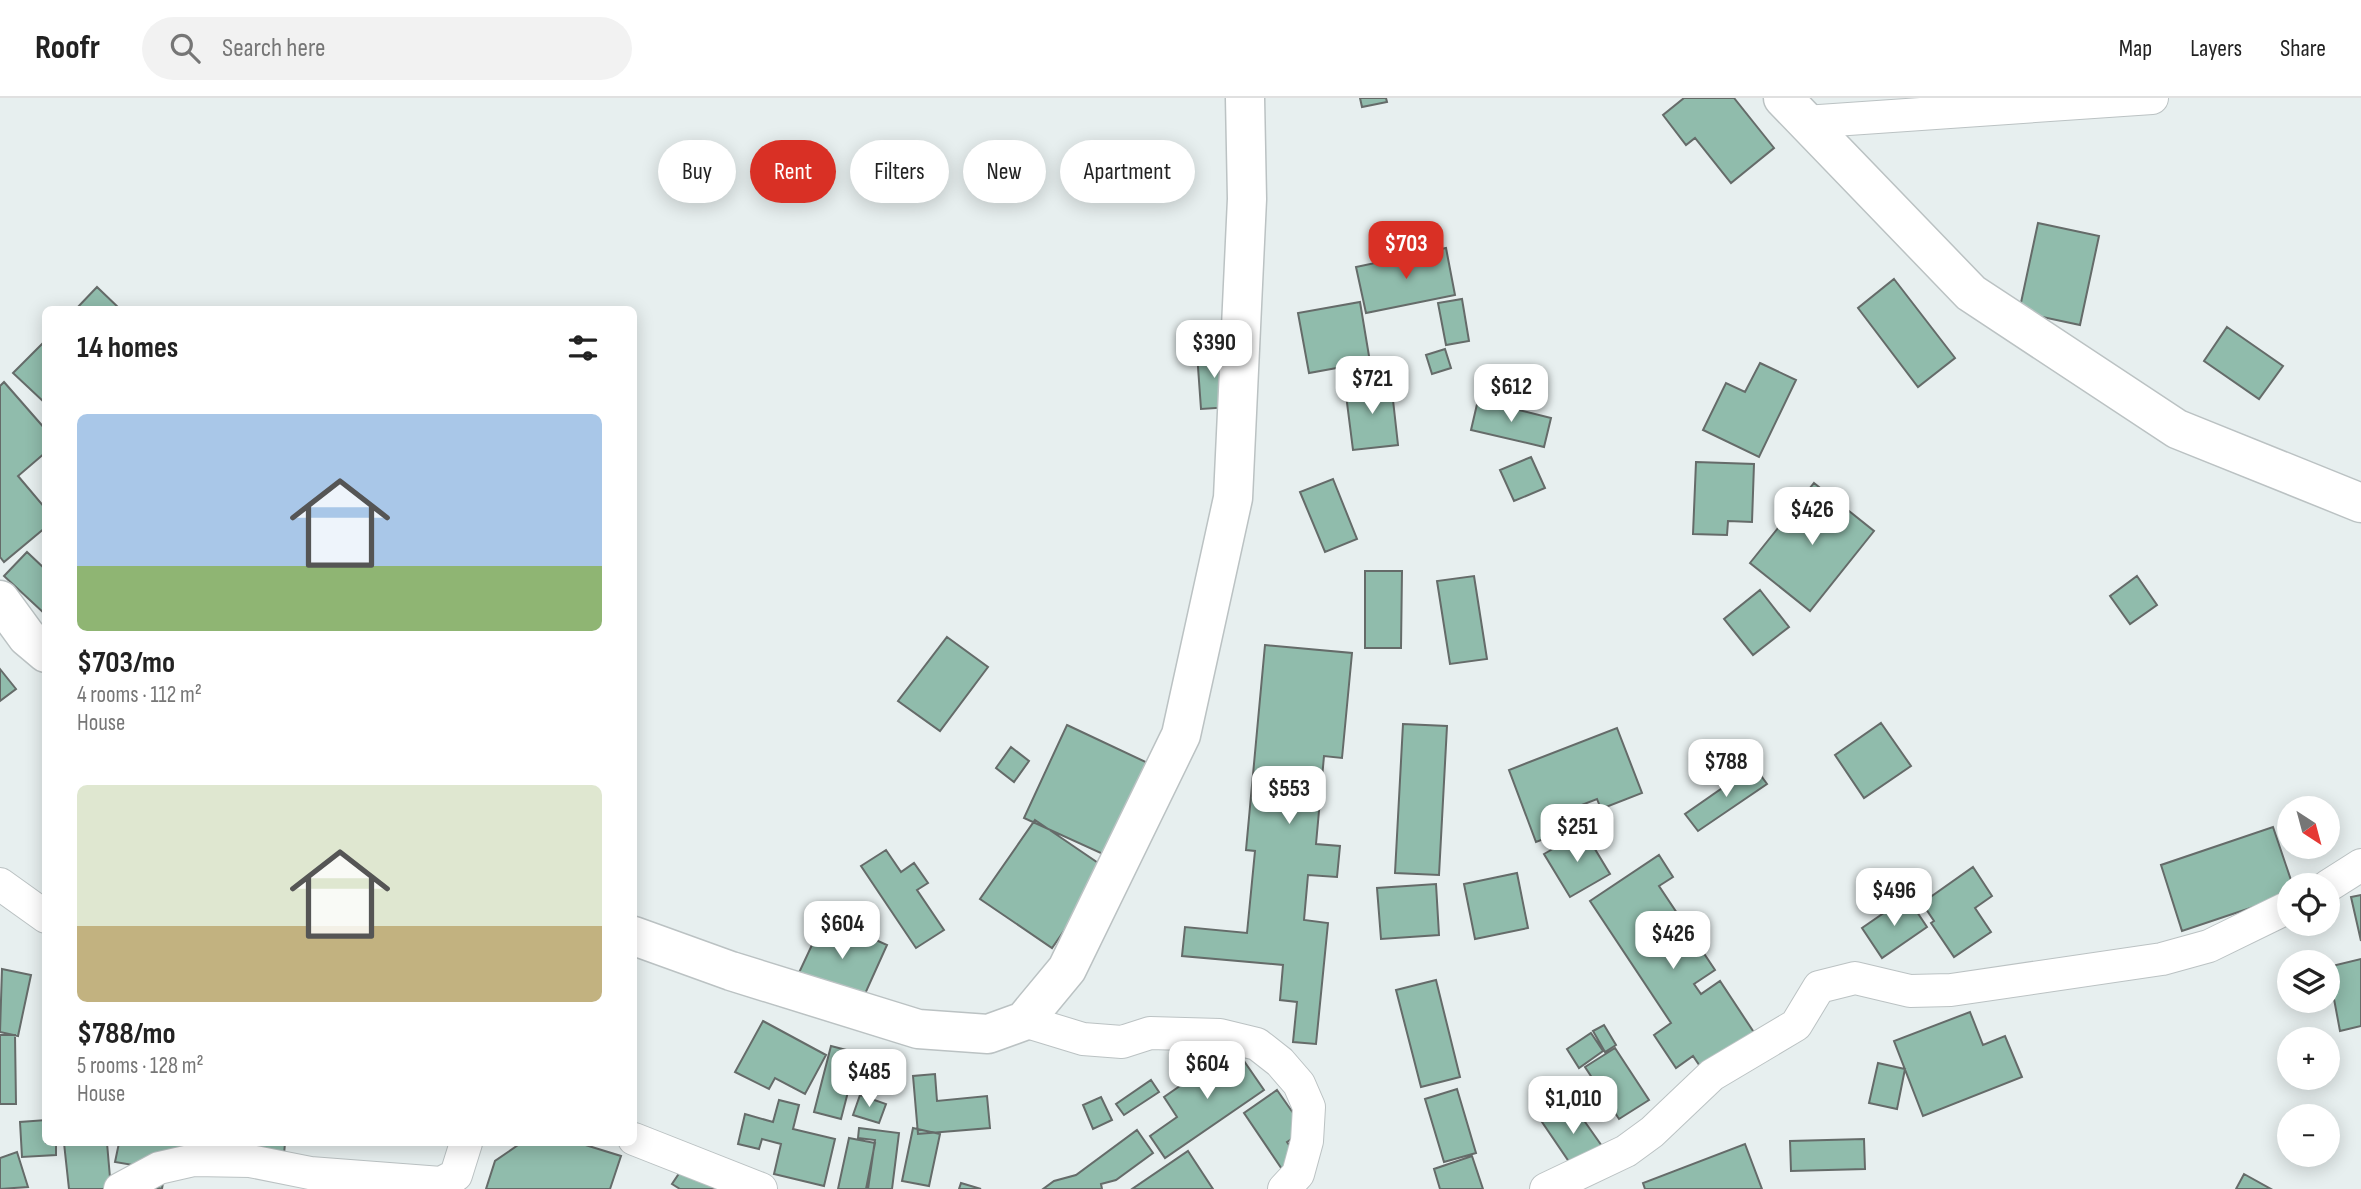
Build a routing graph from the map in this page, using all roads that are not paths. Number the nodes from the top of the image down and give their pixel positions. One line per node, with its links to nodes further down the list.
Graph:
1 (1245, 98): 13 (street)
2 (2152, 98): 3 (street)
3 (1794, 110): 4 (street)
4 (2361, 503)
5 (0, 600): 6 (street)
6 (42, 650)
7 (2361, 865): 8 (street)
8 (2340, 878)
9 (0, 884): 11 (street)
10 (2277, 913): 19 (street)
11 (42, 914)
12 (637, 937): 13 (street)
13 (1024, 1021): 18 (street)
14 (637, 1140): 17 (street)
15 (465, 1146): 16 (street)
16 (120, 1189)
17 (761, 1189)
18 (1284, 1189)
19 (1546, 1189)

